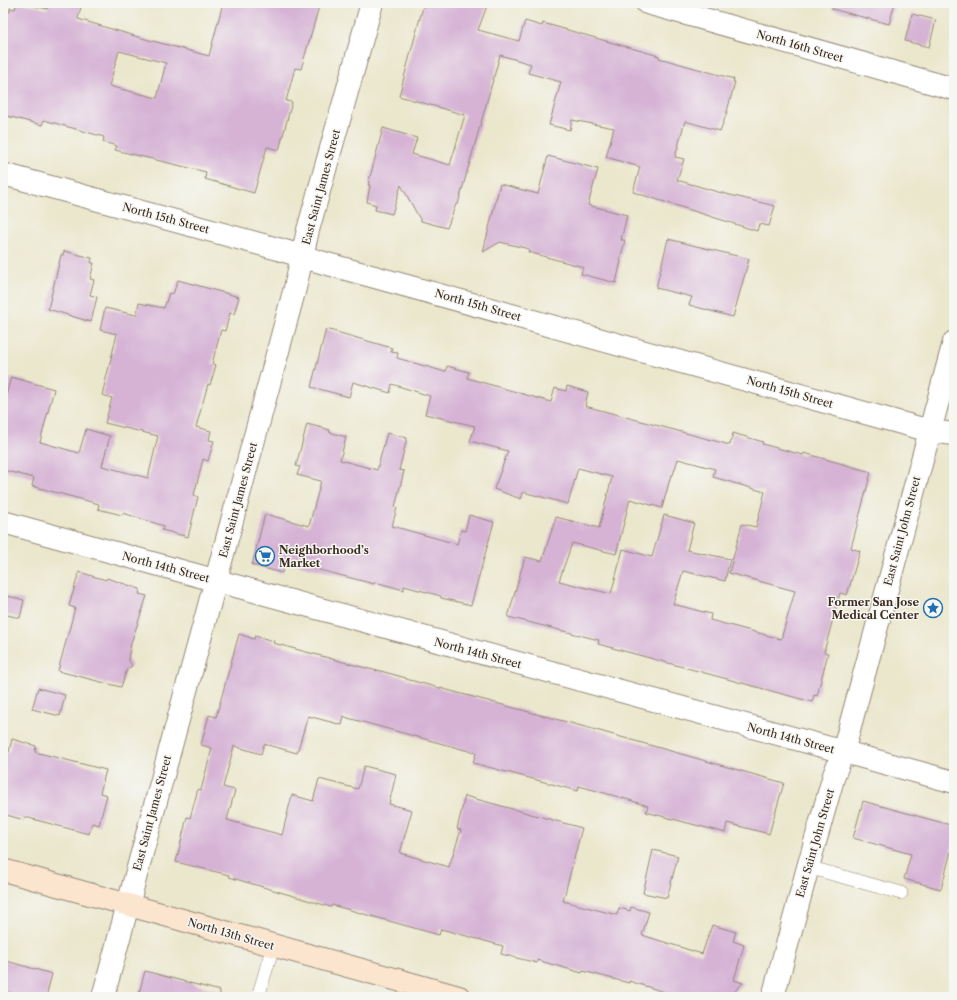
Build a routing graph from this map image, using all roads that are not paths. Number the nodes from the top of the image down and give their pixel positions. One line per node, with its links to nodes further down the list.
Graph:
1 (372, 3): 5 (street, East Saint James Street)
2 (647, 3): 3 (street, North 16th Street)
3 (954, 89)
4 (3, 174): 5 (street, North 15th Street)
5 (302, 256): 7 (street, North 15th Street); 10 (street, East Saint James Street)
6 (954, 342): 7 (street, East Saint John Street)
7 (930, 431): 8 (street, North 15th Street); 11 (street, East Saint John Street)
8 (954, 434)
9 (3, 522): 10 (street, North 14th Street)
10 (216, 580): 11 (street, North 14th Street); 16 (street, East Saint James Street)
11 (843, 752): 12 (street, North 14th Street); 13 (street, East Saint John Street)
12 (954, 782)
13 (808, 866): 15 (lane); 21 (street, East Saint John Street)
14 (3, 870): 16 (main road, North 13th Street)
15 (900, 893)
16 (128, 904): 17 (main road, North 13th Street); 18 (street, East Saint James Street)
17 (273, 946): 19 (lane); 20 (main road, North 13th Street)
18 (103, 997)
19 (258, 997)
20 (459, 997)
21 (773, 997)

